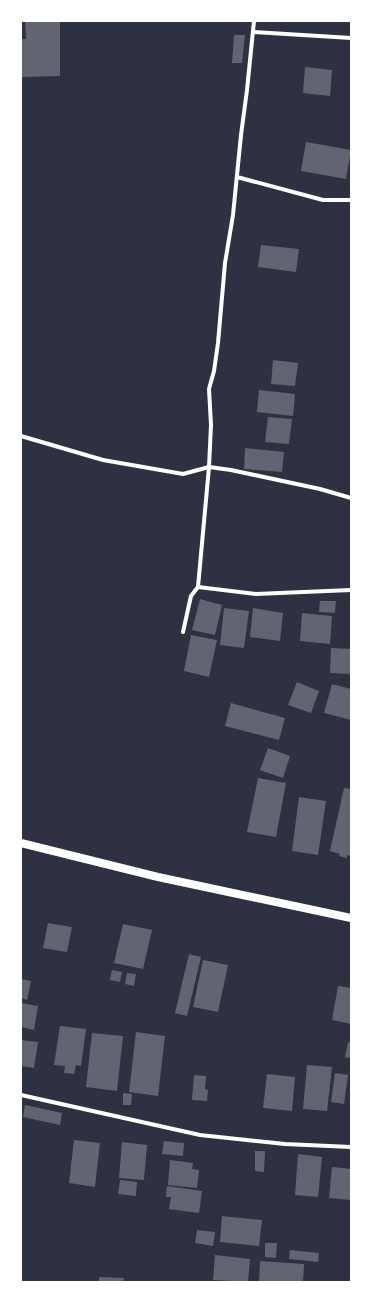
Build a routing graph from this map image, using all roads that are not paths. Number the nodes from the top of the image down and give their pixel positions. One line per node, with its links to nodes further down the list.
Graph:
1 (254, 21): 2 (street)
2 (254, 32): 3 (street); 4 (street)
3 (351, 38)
4 (237, 178): 5 (street); 7 (street)
5 (351, 200)
6 (21, 436): 7 (street)
7 (209, 467): 8 (street); 9 (street)
8 (351, 498)
9 (198, 587): 10 (street); 11 (street)
10 (351, 590)
11 (183, 632)
12 (21, 843): 13 (main road)
13 (351, 918)
14 (21, 1095): 15 (street)
15 (351, 1147)

